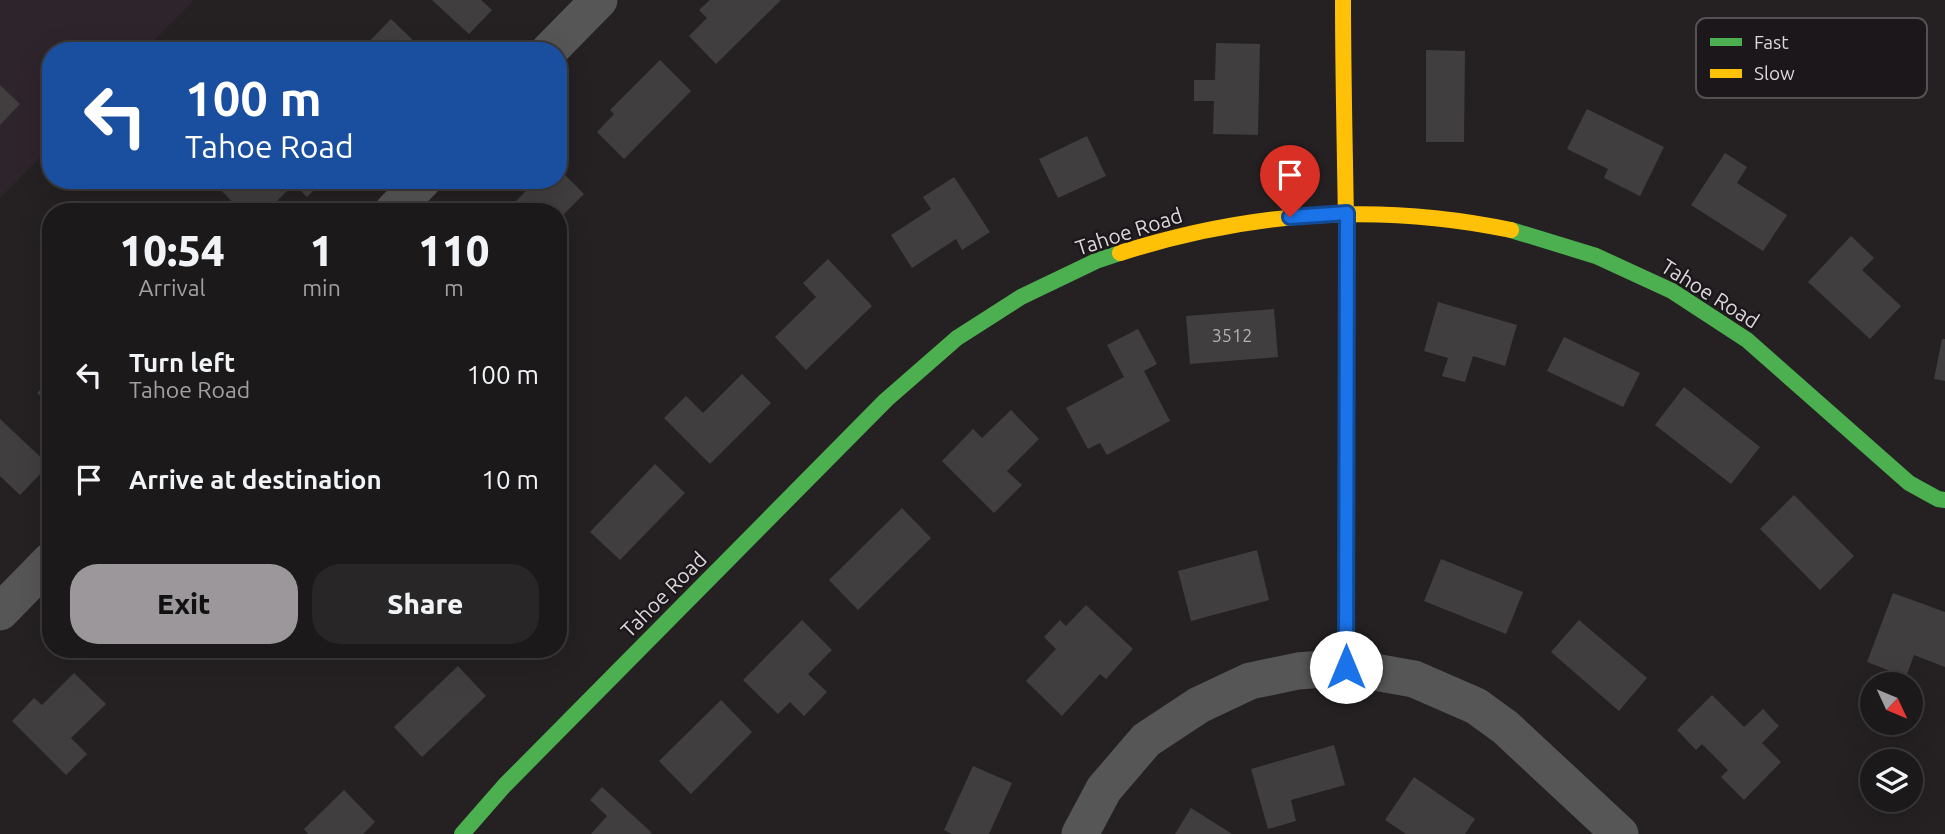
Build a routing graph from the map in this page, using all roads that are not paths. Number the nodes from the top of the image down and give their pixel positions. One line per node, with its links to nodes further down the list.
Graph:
1 (599, 0): 3 (street)
2 (1343, 0): 6 (street)
3 (559, 42)
4 (414, 189): 5 (street)
5 (401, 203)
6 (1347, 213): 7 (street, Tahoe Road); 10 (street); 11 (street, Tahoe Road)
7 (1945, 500)
8 (42, 570): 9 (street)
9 (0, 612)
10 (1346, 667): 12 (street); 13 (street)
11 (462, 834)
12 (1080, 834)
13 (1620, 834)

